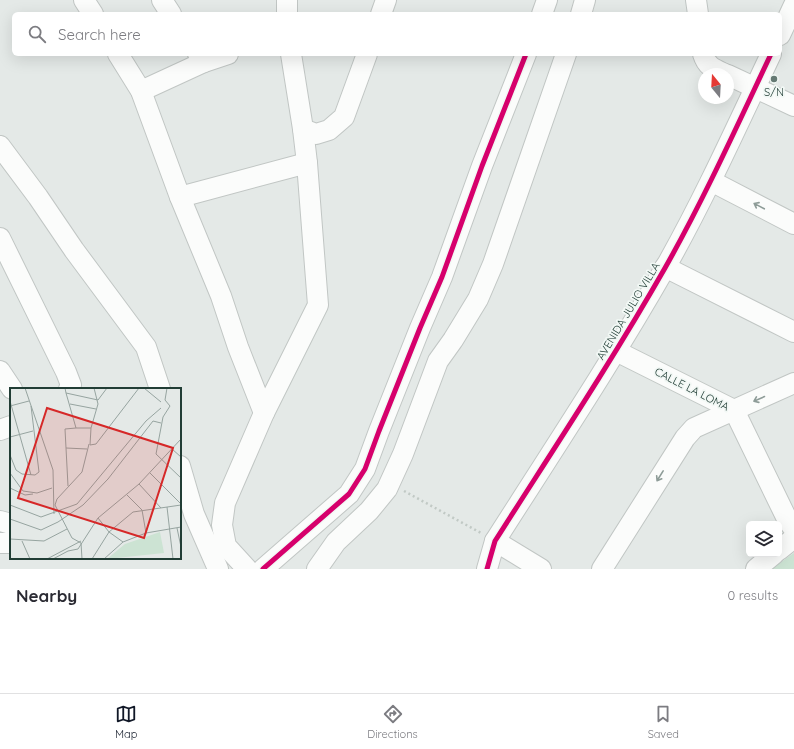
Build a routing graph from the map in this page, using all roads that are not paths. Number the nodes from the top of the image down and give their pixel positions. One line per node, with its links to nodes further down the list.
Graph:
1 (84, 0): 9 (street)
2 (162, 0): 10 (street)
3 (286, 0): 11 (street)
4 (386, 0): 12 (street)
5 (547, 0): 13 (street)
6 (585, 0): 14 (street)
7 (696, 0): 15 (street)
8 (794, 6): 16 (street)
9 (92, 12)
10 (170, 12)
11 (287, 12)
12 (382, 12)
13 (543, 12)
14 (581, 12)
15 (698, 12)
16 (782, 31)
17 (119, 56): 29 (street)
18 (214, 56): 25 (street)
19 (291, 56): 31 (street)
20 (366, 56): 31 (street)
21 (525, 56): 60 (street)
22 (565, 56): 61 (street)
23 (704, 56): 26 (street)
24 (770, 56): 28 (street, AVENIDA JULIO VILLA)
25 (201, 58): 29 (street)
26 (714, 68)
27 (734, 78): 28 (street)
28 (755, 88): 30 (street); 34 (street, AVENIDA JULIO VILLA)
29 (141, 91): 35 (street)
30 (794, 106)
31 (303, 129): 33 (street)
32 (0, 146): 45 (street)
33 (307, 163): 35 (street); 47 (street)
34 (711, 181): 36 (street, one-way to 34); 38 (street, AVENIDA JULIO VILLA)
35 (180, 197): 47 (street)
36 (794, 224)
37 (0, 238): 44 (street)
38 (665, 267): 39 (street); 40 (street, AVENIDA JULIO VILLA)
39 (794, 332)
40 (616, 351): 46 (street, CALLE LA LOMA); 55 (street, AVENIDA JULIO VILLA)
41 (0, 371): 43 (street)
42 (794, 383): 46 (street, one-way to 46)
43 (11, 388)
44 (70, 388)
45 (160, 388)
46 (734, 410): 53 (street, CALLE LA LOMA); 64 (street, one-way to 64)
47 (264, 413): 59 (street)
48 (10, 426): 49 (street)
49 (0, 430)
50 (181, 469): 58 (street)
51 (0, 521): 52 (street)
52 (10, 524)
53 (794, 529)
54 (794, 538): 56 (street)
55 (495, 541): 62 (street, AVENIDA JULIO VILLA); 63 (street)
56 (782, 548)
57 (770, 557): 65 (street)
58 (218, 569)
59 (247, 569)
60 (263, 569)
61 (317, 569)
62 (487, 569)
63 (541, 569)
64 (602, 569)
65 (756, 569)

